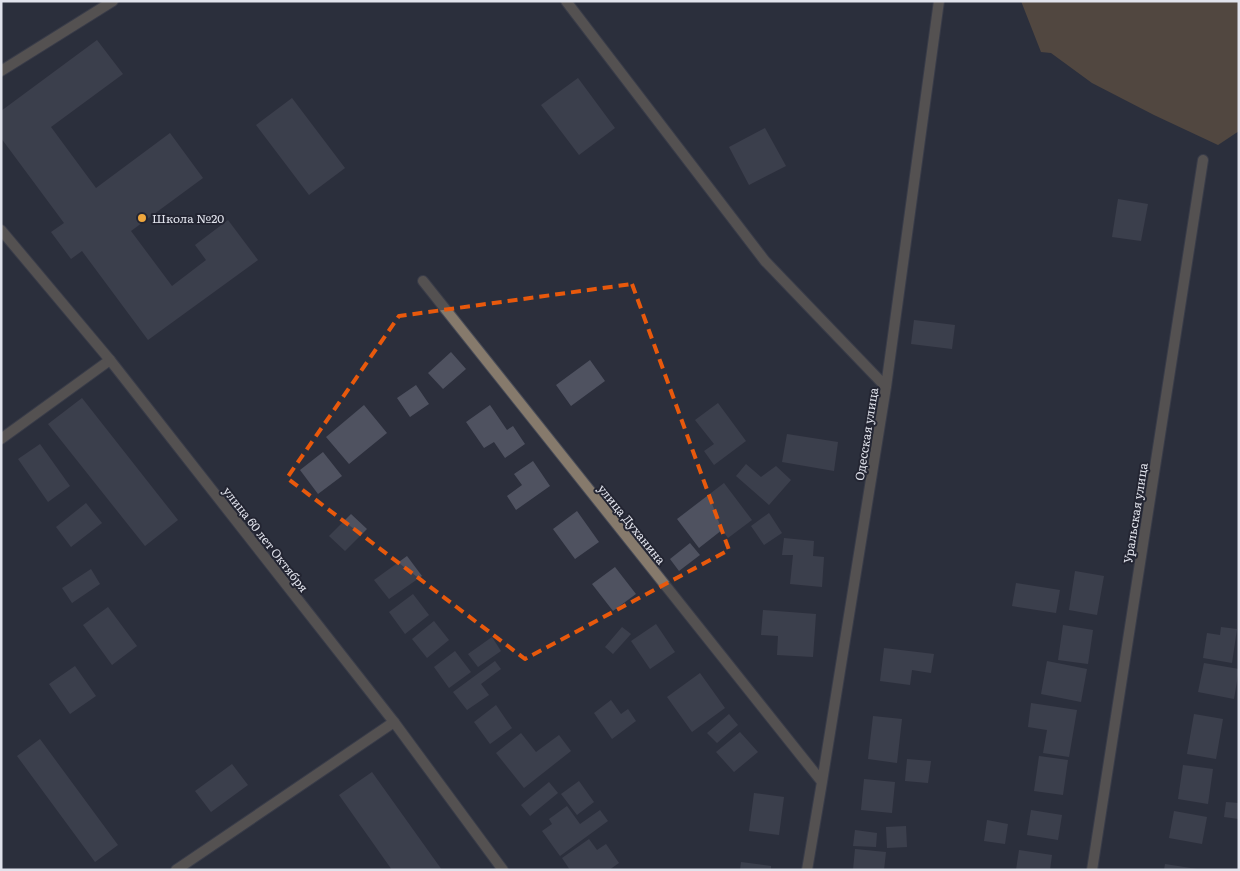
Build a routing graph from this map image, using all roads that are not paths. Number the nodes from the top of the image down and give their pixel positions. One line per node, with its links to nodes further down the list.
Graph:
1 (113, 1): 4 (street)
2 (566, 1): 9 (street)
3 (939, 1): 9 (street, Одесская улица)
4 (1, 71)
5 (1202, 160): 16 (street, Уральская улица)
6 (1, 230): 8 (street, улица 60 лет Октября)
7 (423, 281): 12 (street, улица Духанина)
8 (110, 360): 10 (street); 11 (street, улица 60 лет Октября)
9 (886, 387): 12 (street, Одесская улица)
10 (1, 439)
11 (394, 722): 13 (street); 14 (street, улица 60 лет Октября)
12 (822, 782): 15 (street, Одесская улица)
13 (176, 870)
14 (503, 870)
15 (807, 870)
16 (1092, 870)

